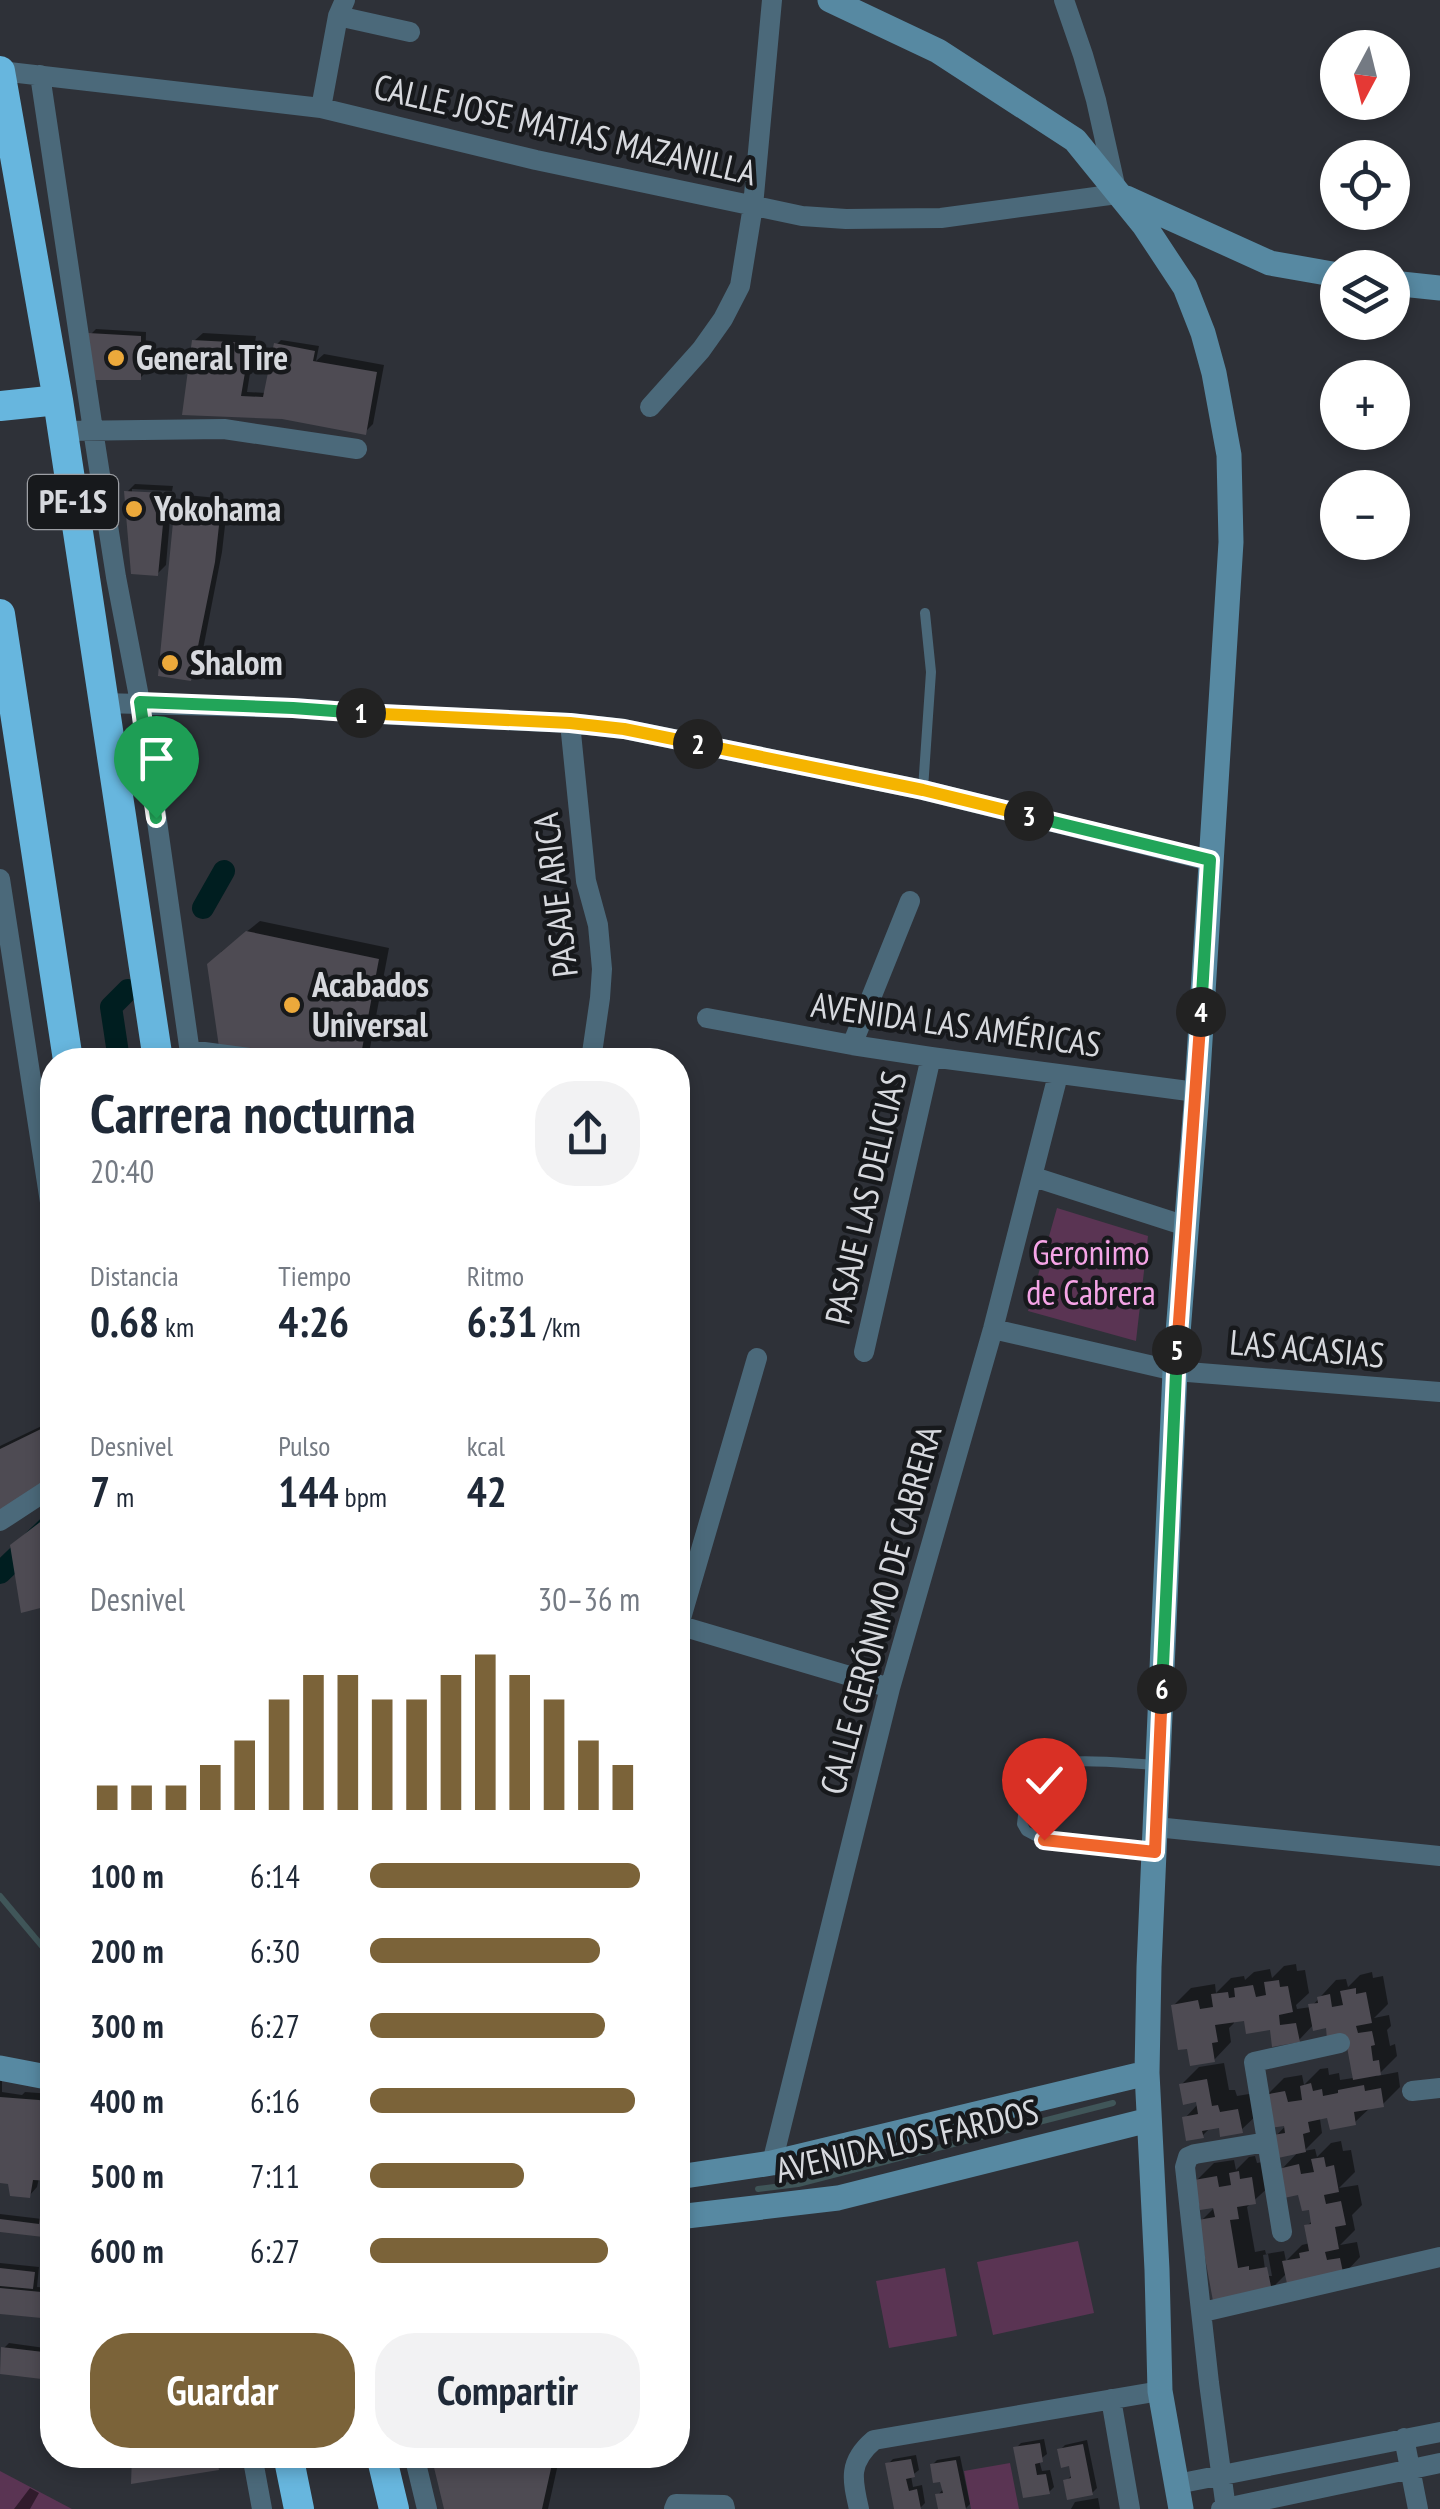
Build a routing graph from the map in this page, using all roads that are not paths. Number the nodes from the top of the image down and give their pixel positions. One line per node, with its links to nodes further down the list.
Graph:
1 (772, 0): 10 (street)
2 (830, 0): 9 (street)
3 (1064, 0): 9 (street)
4 (342, 8): 5 (street); 8 (street)
5 (410, 32)
6 (0, 71): 7 (street, CALLE JOSE MATIAS MAZANILLA); 14 (highway, PE-1S)
7 (40, 74): 8 (street, CALLE JOSE MATIAS MAZANILLA); 17 (street)
8 (320, 108): 10 (street, CALLE JOSE MATIAS MAZANILLA)
9 (1116, 194): 10 (street, CALLE JOSE MATIAS MAZANILLA); 11 (street); 26 (street)
10 (753, 206): 16 (street)
11 (1320, 272)
12 (1410, 285): 13 (street)
13 (1440, 288)
14 (58, 400): 15 (highway); 17 (highway, PE-1S)
15 (0, 406)
16 (650, 408)
17 (78, 430): 18 (street); 21 (street); 22 (highway, PE-1S)
18 (357, 449)
19 (925, 612): 25 (lane)
20 (0, 614): 23 (highway)
21 (140, 702): 22 (street); 24 (street); 33 (street)
22 (102, 703): 30 (highway, PE-1S)
23 (8, 713): 32 (highway)
24 (570, 723): 25 (street); 34 (street, PASAJE ARICA)
25 (923, 790): 26 (street)
26 (1210, 860): 37 (street)
27 (0, 878): 38 (street)
28 (910, 901): 31 (street)
29 (707, 1018): 31 (street, AVENIDA LAS AMÉRICAS)
30 (156, 1046)
31 (852, 1046): 35 (street, AVENIDA LAS AMÉRICAS)
32 (66, 1048)
33 (189, 1048)
34 (592, 1048)
35 (931, 1058): 36 (street, AVENIDA LAS AMÉRICAS); 42 (street, PASAJE LAS DELICIAS)
36 (1058, 1075): 37 (street, AVENIDA LAS AMÉRICAS); 39 (street, CALLE GERÓNIMO DE CABRERA)
37 (1196, 1092): 40 (street)
38 (40, 1137)
39 (1034, 1176): 40 (street); 41 (street, CALLE GERÓNIMO DE CABRERA)
40 (1186, 1226): 44 (street)
41 (993, 1328): 44 (street, LAS ACASIAS); 50 (street, CALLE GERÓNIMO DE CABRERA)
42 (864, 1352)
43 (757, 1358): 48 (street)
44 (1176, 1371): 45 (street, LAS ACASIAS); 51 (street)
45 (1440, 1392)
46 (40, 1495): 47 (street)
47 (0, 1521)
48 (690, 1584)
49 (690, 1629): 50 (street)
50 (890, 1688): 62 (street, CALLE GERÓNIMO DE CABRERA)
51 (1159, 1765): 52 (street); 52 (lane)
52 (1155, 1840): 53 (street); 56 (street)
53 (1440, 1856)
54 (1340, 2043): 61 (street)
55 (0, 2068): 57 (street)
56 (1148, 2073): 60 (street); 62 (street, AVENIDA LOS FARDOS)
57 (40, 2077)
58 (1440, 2088): 59 (street)
59 (1412, 2092)
60 (1149, 2120): 64 (street, AVENIDA LOS FARDOS); 68 (street)
61 (1266, 2142): 65 (street); 67 (street)
62 (772, 2163): 63 (street, AVENIDA LOS FARDOS)
63 (690, 2174)
64 (690, 2216)
65 (1282, 2232)
66 (1440, 2257): 67 (street)
67 (1202, 2312): 78 (street)
68 (1160, 2391): 69 (street); 79 (street)
69 (1111, 2399): 86 (street); 87 (street)
70 (1440, 2432): 71 (street)
71 (1404, 2438): 77 (street); 78 (street)
72 (1440, 2463): 77 (street)
73 (254, 2468): 80 (street)
74 (291, 2468): 81 (highway)
75 (385, 2468): 82 (highway)
76 (417, 2468): 83 (street)
77 (1410, 2468): 88 (street); 89 (street)
78 (1221, 2476): 79 (street); 88 (street)
79 (1179, 2497)
80 (262, 2509)
81 (299, 2509)
82 (394, 2509)
83 (427, 2509)
84 (674, 2509): 85 (street)
85 (725, 2509)
86 (859, 2509)
87 (1130, 2509)
88 (1225, 2509)
89 (1418, 2509)

